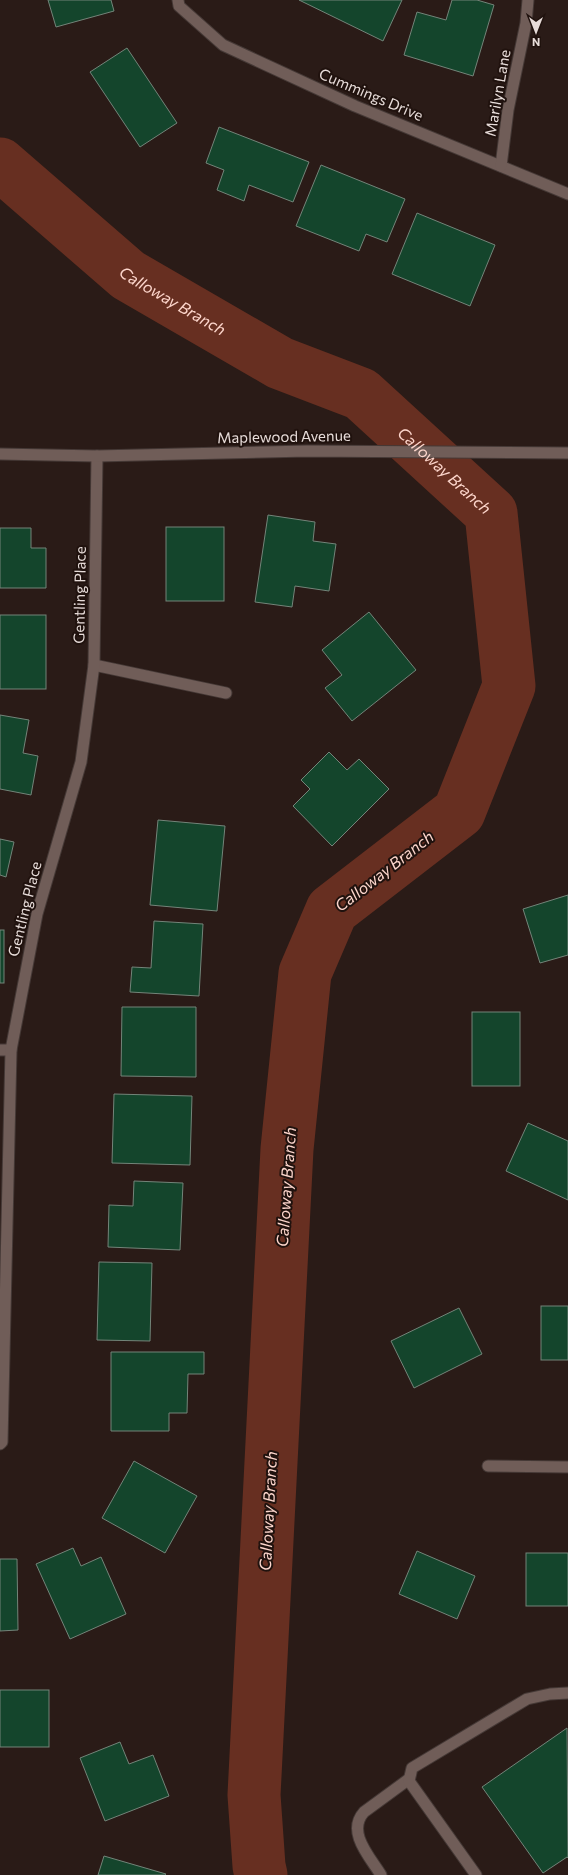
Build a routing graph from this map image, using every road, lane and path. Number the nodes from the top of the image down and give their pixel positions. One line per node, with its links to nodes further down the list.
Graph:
1 (178, 0): 3 (street, Cummings Drive)
2 (528, 0): 3 (street, Marilyn Lane)
3 (501, 166): 4 (street, Cummings Drive)
4 (568, 194)
5 (565, 453): 7 (street, Maplewood Avenue)
6 (0, 454): 7 (street, Maplewood Avenue)
7 (98, 456): 8 (street, Gentling Place)
8 (94, 665): 9 (street); 10 (street, Gentling Place)
9 (226, 693)
10 (5, 1050): 11 (street, Gentling Place)
11 (0, 1444)
12 (488, 1466): 13 (street)
13 (568, 1467)
14 (568, 1693): 15 (street)
15 (409, 1779): 16 (street); 17 (street)
16 (381, 1875)
17 (476, 1875)

